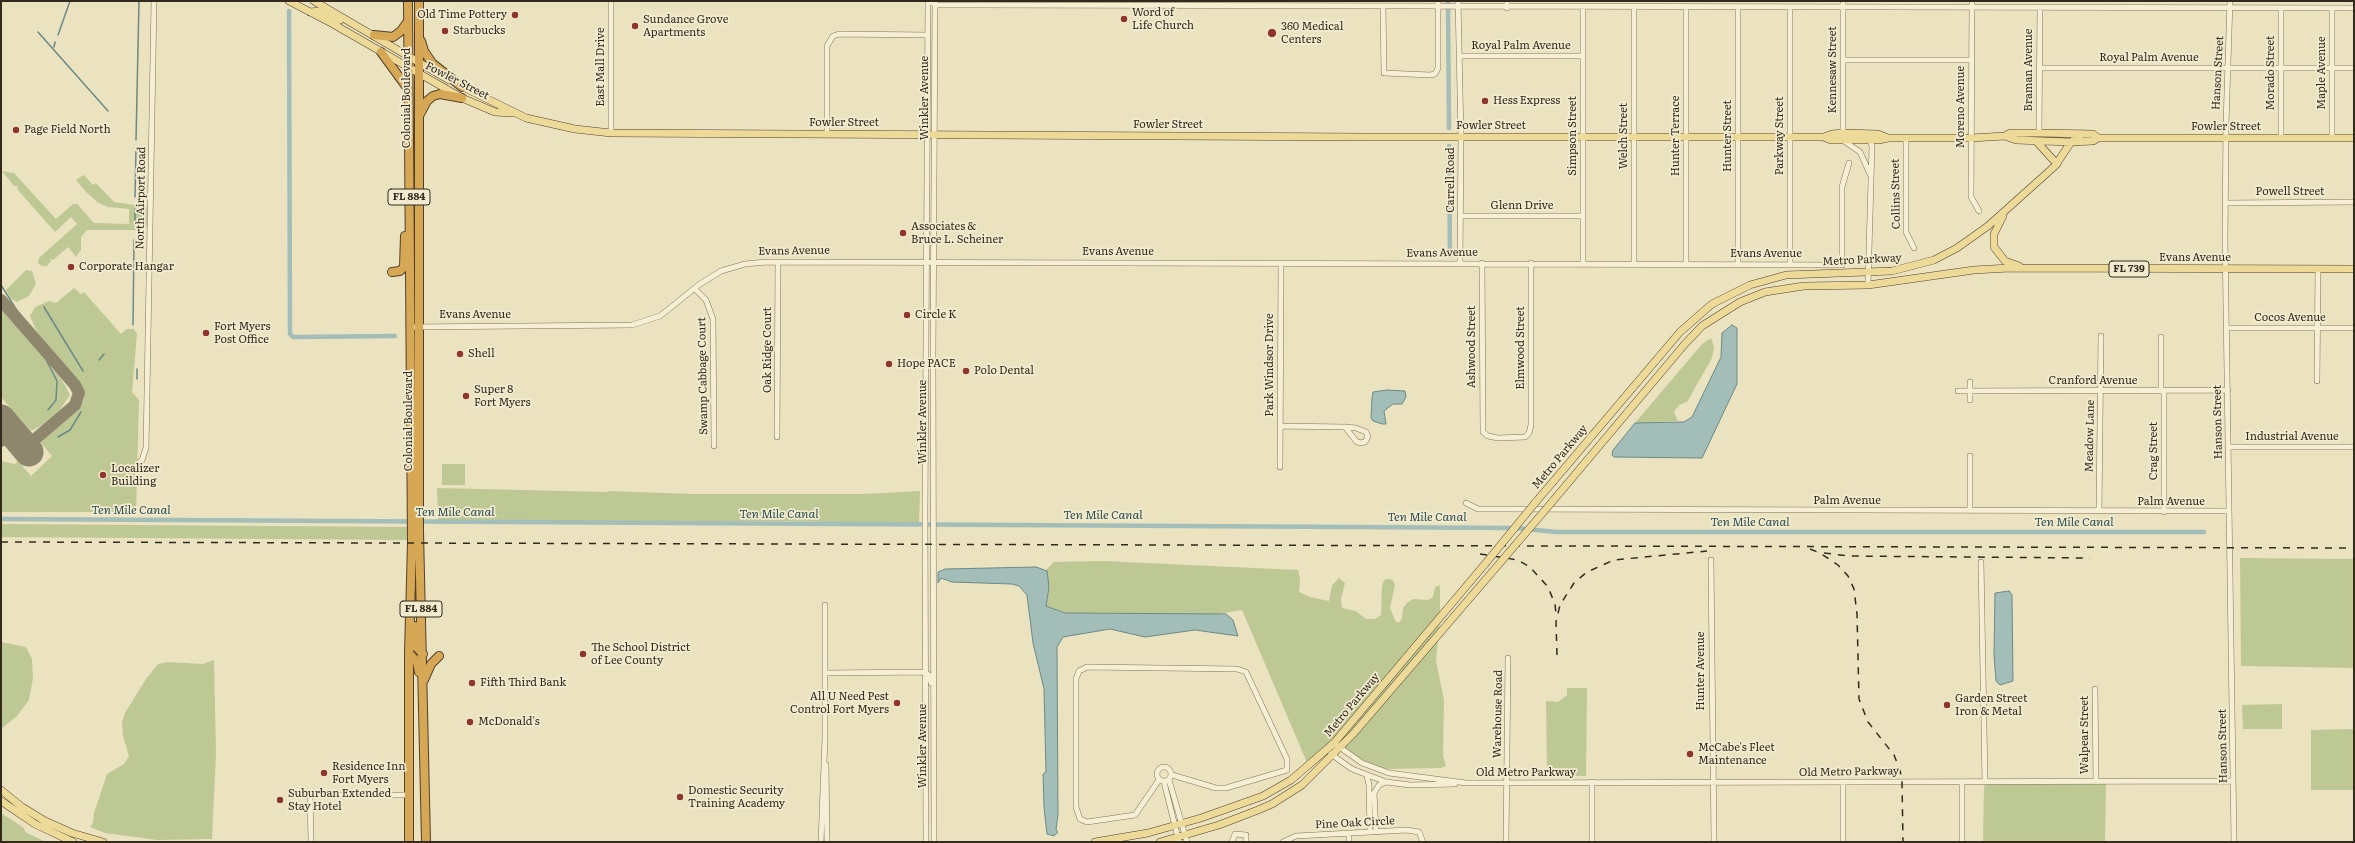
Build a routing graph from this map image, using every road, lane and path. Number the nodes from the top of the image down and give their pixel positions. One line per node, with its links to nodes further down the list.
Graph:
1 (154, 1): 141 (street, North Airport Road)
2 (289, 1): 38 (main road, Fowler Street)
3 (314, 1): 40 (main road, Fowler Street)
4 (408, 1): 39 (highway, Colonial Boulevard / FL 884)
5 (419, 1): 41 (highway, Colonial Boulevard / FL 884)
6 (611, 1): 63 (street, East Mall Drive)
7 (929, 1): 17 (street); 43 (street, Winkler Avenue)
8 (1438, 1): 20 (street)
9 (1458, 1): 21 (street, Carrell Road)
10 (1507, 1): 26 (street)
11 (1615, 1): 28 (street)
12 (1713, 1): 23 (street)
13 (1843, 1): 25 (street, Kennesaw Street)
14 (1972, 1): 31 (street, Moreno Avenue)
15 (2230, 1): 33 (street, Hanson Street)
16 (2320, 1): 35 (street)
17 (935, 3): 18 (street); 66 (street, Winkler Avenue)
18 (1339, 4): 19 (street)
19 (1383, 7): 20 (street); 20 (street)
20 (1440, 7): 21 (street)
21 (1456, 7): 26 (street); 46 (street, Carrell Road)
22 (1686, 7): 23 (street); 29 (street); 71 (street, Hunter Terrace)
23 (1712, 7): 30 (street)
24 (1790, 7): 25 (street); 30 (street); 73 (street, Parkway Street)
25 (1843, 7): 31 (street); 48 (street, Kennesaw Street)
26 (1507, 8): 27 (street)
27 (1583, 8): 28 (street); 47 (street, Simpson Street)
28 (1615, 8): 29 (street)
29 (1634, 8): 70 (street, Welch Street)
30 (1738, 8): 72 (street, Hunter Street)
31 (1972, 8): 32 (street); 49 (street, Moreno Avenue)
32 (2040, 8): 33 (street); 52 (street, Braman Avenue)
33 (2230, 8): 34 (street); 53 (street, Hanson Street)
34 (2281, 8): 35 (street); 54 (street, Morado Street)
35 (2321, 8): 36 (street)
36 (2332, 8): 37 (street); 55 (street, Maple Avenue)
37 (2354, 8)
38 (310, 12): 40 (main road); 44 (main road, Fowler Street)
39 (408, 21): 42 (highway); 45 (highway, Colonial Boulevard / FL 884)
40 (354, 23): 42 (main road, Fowler Street)
41 (419, 33): 50 (highway, Colonial Boulevard / FL 884); 58 (highway)
42 (374, 35): 45 (main road, Fowler Street)
43 (928, 35): 65 (street); 66 (street, Winkler Avenue)
44 (381, 52): 51 (main road, Fowler Street); 59 (highway)
45 (408, 56): 50 (main road, Fowler Street); 51 (highway, Colonial Boulevard / FL 884)
46 (1459, 56): 47 (street, Royal Palm Avenue); 68 (street, Carrell Road)
47 (1583, 56): 69 (street, Simpson Street)
48 (1843, 60): 49 (street); 74 (street, Kennesaw Street)
49 (1972, 60): 78 (street, Moreno Avenue)
50 (418, 62): 57 (highway, Colonial Boulevard / FL 884); 58 (main road, Fowler Street)
51 (408, 68): 57 (main road, Fowler Street); 59 (highway, Colonial Boulevard / FL 884)
52 (2039, 68): 53 (street, Royal Palm Avenue); 64 (street, Braman Avenue)
53 (2228, 68): 54 (street, Royal Palm Avenue); 80 (street, Hanson Street)
54 (2281, 68): 55 (street, Royal Palm Avenue); 81 (street, Morado Street)
55 (2332, 68): 56 (street, Royal Palm Avenue); 82 (street, Maple Avenue)
56 (2354, 68)
57 (418, 74): 60 (main road, Fowler Street); 62 (highway, Colonial Boulevard / FL 884)
58 (462, 87): 61 (main road, Fowler Street)
59 (408, 89): 95 (highway, Colonial Boulevard / FL 884)
60 (462, 98): 61 (main road, Fowler Street); 62 (highway)
61 (513, 113): 63 (main road, Fowler Street)
62 (418, 119): 118 (highway, Colonial Boulevard / FL 884)
63 (611, 133): 65 (main road, Fowler Street)
64 (2038, 133): 67 (main road, Fowler Street); 76 (main road, Fowler Street)
65 (827, 134): 66 (main road, Fowler Street)
66 (931, 134): 68 (main road, Fowler Street); 98 (street, Winkler Avenue); 99 (street, Winkler Avenue)
67 (2082, 134): 79 (main road, Fowler Street); 85 (main road, FL 739)
68 (1461, 137): 69 (main road, Fowler Street); 93 (street, Carrell Road)
69 (1584, 137): 70 (main road, Fowler Street); 94 (street, Simpson Street)
70 (1634, 137): 71 (main road, Fowler Street); 105 (street, Welch Street)
71 (1686, 137): 72 (main road, Fowler Street); 106 (street, Hunter Terrace)
72 (1738, 137): 73 (main road, Fowler Street); 107 (street, Hunter Street)
73 (1790, 137): 74 (main road, Fowler Street); 108 (street, Parkway Street)
74 (1842, 137): 75 (main road, Fowler Street); 88 (street)
75 (1868, 137): 77 (main road, Fowler Street); 88 (street)
76 (2008, 137): 78 (main road, Fowler Street); 84 (main road, Fowler Street)
77 (1906, 138): 78 (main road, Fowler Street); 96 (street, Collins Street)
78 (1971, 138): 92 (street, Moreno Avenue)
79 (2098, 138): 80 (main road, Fowler Street); 85 (main road, Fowler Street)
80 (2226, 138): 81 (main road, Fowler Street); 89 (street, Hanson Street)
81 (2281, 138): 82 (main road, Fowler Street)
82 (2332, 138): 83 (main road, Fowler Street)
83 (2354, 138)
84 (2036, 141): 85 (main road, Fowler Street); 87 (main road)
85 (2071, 142): 87 (main road, Metro Parkway / FL 739)
86 (1849, 163): 108 (street, Evans Avenue)
87 (2057, 164): 91 (main road, Metro Parkway / FL 739)
88 (1872, 180): 114 (street)
89 (2226, 202): 90 (street, Powell Street); 112 (street, Hanson Street)
90 (2354, 202)
91 (2010, 206): 109 (main road); 114 (main road, Metro Parkway / FL 739)
92 (1979, 212)
93 (1460, 216): 94 (street, Glenn Drive); 100 (street, Carrell Road)
94 (1583, 216): 104 (street, Simpson Street)
95 (409, 226): 113 (highway); 117 (highway, Colonial Boulevard / FL 884)
96 (1914, 248)
97 (778, 262): 98 (street, Evans Avenue); 116 (street, Evans Avenue); 135 (street, Oak Ridge Court)
98 (927, 263): 99 (street, Evans Avenue); 153 (street, Winkler Avenue)
99 (934, 263): 103 (street, Evans Avenue); 155 (street, Winkler Avenue)
100 (1460, 263): 101 (street, Evans Avenue); 103 (street, Evans Avenue)
101 (1482, 263): 102 (street, Evans Avenue); 134 (street, Ashwood Street)
102 (1531, 263): 104 (street, Evans Avenue); 134 (street, Elmwood Street)
103 (1281, 264): 132 (street, Park Windsor Drive)
104 (1583, 264): 105 (street, Evans Avenue)
105 (1634, 264): 106 (street, Evans Avenue)
106 (1686, 264): 107 (street, Evans Avenue)
107 (1738, 264): 108 (street, Evans Avenue)
108 (1790, 265)
109 (2033, 269): 112 (main road, Evans Avenue / FL 739); 115 (main road, Evans Avenue / FL 739)
110 (2318, 269): 111 (main road, Evans Avenue / FL 739); 112 (main road, Evans Avenue / FL 739); 120 (street)
111 (2354, 269)
112 (2226, 270): 119 (street, Hanson Street)
113 (392, 272)
114 (1868, 272): 115 (street); 167 (main road, Metro Parkway / FL 739, bridge)
115 (1868, 285): 168 (main road, Metro Parkway / FL 739, bridge)
116 (695, 288): 118 (street, Evans Avenue); 137 (street, Swamp Cabbage Court)
117 (411, 327): 118 (street, Evans Avenue); 136 (highway, Colonial Boulevard / FL 884)
118 (420, 327): 136 (highway, Colonial Boulevard / FL 884)
119 (2227, 328): 120 (street, Cocos Avenue); 127 (street, Hanson Street)
120 (2318, 328): 121 (street, Cocos Avenue); 124 (street)
121 (2354, 328)
122 (2101, 336): 126 (street, Meadow Lane)
123 (2161, 337): 130 (street, Crag Street)
124 (2318, 381)
125 (1970, 382): 129 (street)
126 (2100, 390): 129 (street, Cranford Avenue); 130 (street, Cranford Avenue); 146 (street, Meadow Lane)
127 (2228, 390): 130 (street, Cranford Avenue); 138 (street, Hanson Street)
128 (1958, 391): 129 (street, Cranford Avenue)
129 (1970, 391): 131 (street)
130 (2162, 391): 147 (street, Crag Street)
131 (1970, 400)
132 (1280, 426): 133 (street); 142 (street, Park Windsor Drive)
133 (1345, 427)
134 (1530, 433)
135 (778, 438)
136 (415, 443): 148 (highway, Colonial Boulevard / FL 884); 148 (highway, Colonial Boulevard / FL 884)
137 (714, 446)
138 (2229, 447): 139 (street, Industrial Avenue); 145 (street, Hanson Street)
139 (2354, 447)
140 (1970, 456): 144 (street)
141 (138, 465)
142 (1280, 467)
143 (1466, 503): 144 (street, Palm Avenue)
144 (1970, 511): 146 (street, Palm Avenue)
145 (2229, 511): 147 (street, Palm Avenue); 175 (street, Hanson Street)
146 (2099, 512): 147 (street, Palm Avenue)
147 (2164, 512)
148 (415, 514): 149 (highway, Colonial Boulevard / FL 884)
149 (416, 531): 152 (highway, Colonial Boulevard / FL 884); 157 (highway, Colonial Boulevard / FL 884)
150 (1711, 560): 178 (street, Hunter Avenue)
151 (1982, 562): 181 (street)
152 (410, 600): 156 (highway, Colonial Boulevard / FL 884); 157 (highway)
153 (925, 602): 155 (street); 160 (street, Winkler Avenue)
154 (825, 605): 161 (street)
155 (933, 622): 164 (street, Winkler Avenue)
156 (409, 653): 166 (highway); 187 (highway, Colonial Boulevard / FL 884)
157 (423, 654): 162 (highway, Colonial Boulevard / FL 884)
158 (439, 656): 162 (highway)
159 (1508, 658): 183 (street, Warehouse Road)
160 (925, 672): 161 (street); 164 (street); 204 (street, Winkler Avenue)
161 (825, 673): 165 (street)
162 (423, 682): 166 (highway, Colonial Boulevard / FL 884)
163 (2095, 689): 174 (street, Walpear Street)
164 (933, 707): 205 (street, Winkler Avenue)
165 (825, 738): 202 (street); 203 (street)
166 (424, 739): 201 (highway, Colonial Boulevard / FL 884)
167 (1334, 743): 168 (street, Old Metro Parkway); 169 (main road, Metro Parkway / FL 739)
168 (1340, 748): 169 (main road, Metro Parkway / FL 739); 172 (street, Old Metro Parkway)
169 (1330, 753): 170 (street, Old Metro Parkway); 191 (main road, Metro Parkway / FL 739); 196 (main road, Metro Parkway / FL 739)
170 (1367, 776): 176 (street, Old Metro Parkway); 186 (street)
171 (1171, 778): 173 (street); 173 (street); 173 (street); 191 (street)
172 (1427, 779): 182 (street, Old Metro Parkway); 184 (street)
173 (1161, 781): 192 (street)
174 (2096, 781): 175 (street, Old Metro Parkway); 181 (street, Old Metro Parkway)
175 (2233, 781): 218 (street, Hanson Street)
176 (1386, 782): 184 (street, Old Metro Parkway); 186 (street)
177 (1592, 782): 178 (street, Old Metro Parkway); 183 (street, Old Metro Parkway); 214 (street)
178 (1713, 782): 179 (street, Old Metro Parkway); 215 (street)
179 (1843, 782): 180 (street, Old Metro Parkway); 216 (street)
180 (1962, 782): 181 (street, Old Metro Parkway); 217 (street)
181 (1985, 782)
182 (1466, 783): 183 (street, Old Metro Parkway); 184 (street, Old Metro Parkway)
183 (1507, 783): 213 (street, Warehouse Road)
184 (1413, 785)
185 (1, 790): 198 (main road)
186 (1371, 793): 189 (street); 190 (street)
187 (409, 795): 199 (street); 200 (highway, Colonial Boulevard / FL 884)
188 (1, 800): 197 (main road)
189 (1369, 818): 190 (street); 193 (street)
190 (1376, 818): 194 (street)
191 (1183, 823): 192 (main road, Metro Parkway / FL 739); 196 (street)
192 (1175, 826): 196 (street); 206 (main road, Metro Parkway / FL 739)
193 (1370, 832): 194 (street, Pine Oak Circle); 195 (street, Pine Oak Circle)
194 (1376, 832): 212 (street, Pine Oak Circle)
195 (1349, 834): 210 (street, Pine Oak Circle); 211 (street)
196 (1183, 839): 207 (main road, Metro Parkway / FL 739)
197 (73, 842)
198 (103, 842)
199 (311, 842)
200 (409, 842)
201 (426, 842)
202 (821, 842)
203 (827, 842)
204 (926, 842)
205 (934, 842)
206 (1095, 842)
207 (1160, 842)
208 (1232, 842): 209 (street)
209 (1246, 842)
210 (1283, 842)
211 (1349, 842)
212 (1423, 842)
213 (1506, 842)
214 (1592, 842)
215 (1714, 842)
216 (1843, 842)
217 (1962, 842)
218 (2234, 842)

